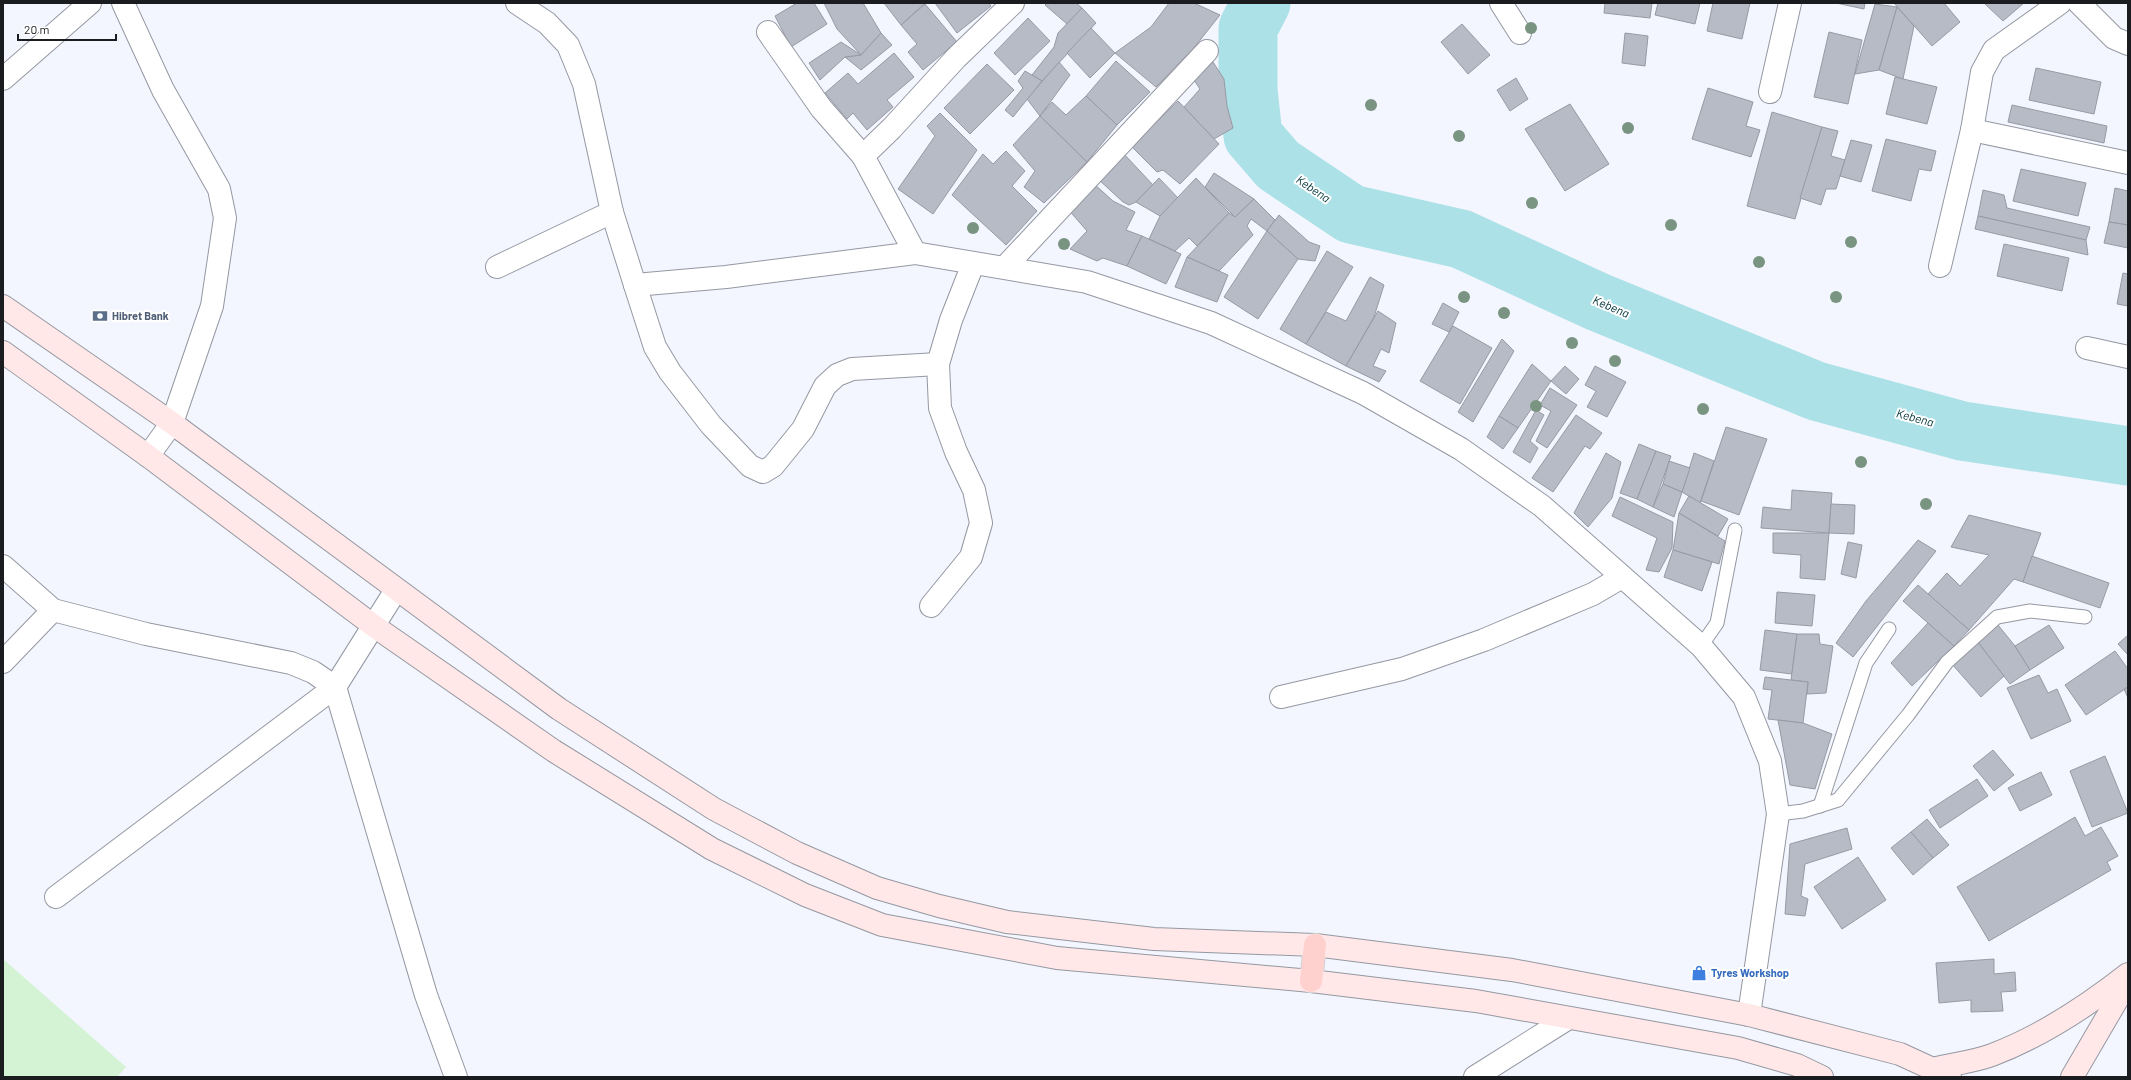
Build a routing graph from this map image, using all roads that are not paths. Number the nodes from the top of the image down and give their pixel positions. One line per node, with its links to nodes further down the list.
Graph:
1 (90, 3): 13 (street)
2 (123, 3): 30 (street)
3 (517, 3): 18 (street)
4 (1013, 3): 16 (street)
5 (1501, 3): 10 (street)
6 (1790, 3): 14 (street)
7 (2060, 3): 15 (street)
8 (2079, 3): 11 (street)
9 (768, 32): 16 (street)
10 (1520, 33)
11 (2128, 44)
12 (1207, 51): 23 (street)
13 (3, 79)
14 (1770, 92)
15 (1972, 130): 17 (street); 21 (street)
16 (862, 156): 19 (street)
17 (2128, 163)
18 (612, 212): 22 (street); 24 (street)
19 (915, 253): 20 (street); 24 (street)
20 (973, 264): 23 (street); 29 (street)
21 (1940, 266)
22 (497, 267)
23 (1005, 268): 34 (street)
24 (635, 285): 29 (street)
25 (3, 306): 30 (main road)
26 (2087, 348): 28 (street)
27 (3, 352): 31 (main road)
28 (2128, 357)
29 (938, 364): 36 (street)
30 (172, 423): 31 (street); 35 (main road)
31 (148, 456): 39 (main road)
32 (1735, 530): 41 (lane)
33 (3, 566): 37 (street)
34 (1622, 577): 41 (street); 44 (street)
35 (396, 590): 39 (street); 48 (main road)
36 (930, 606)
37 (53, 610): 42 (street); 43 (street)
38 (2085, 616): 45 (lane)
39 (374, 626): 43 (street); 50 (main road)
40 (1889, 629): 45 (lane)
41 (1701, 646): 46 (street)
42 (3, 662)
43 (335, 686): 47 (street); 55 (street)
44 (1281, 697)
45 (1820, 806): 46 (lane)
46 (1778, 814): 52 (street)
47 (56, 897)
48 (1315, 945): 50 (main road); 52 (main road)
49 (2128, 974): 54 (main road)
50 (1311, 981): 53 (main road)
51 (2128, 981): 58 (main road)
52 (1749, 1015): 54 (main road)
53 (1567, 1018): 56 (street); 57 (main road)
54 (1942, 1073)
55 (456, 1077)
56 (1475, 1077)
57 (1822, 1077)
58 (2072, 1077)

